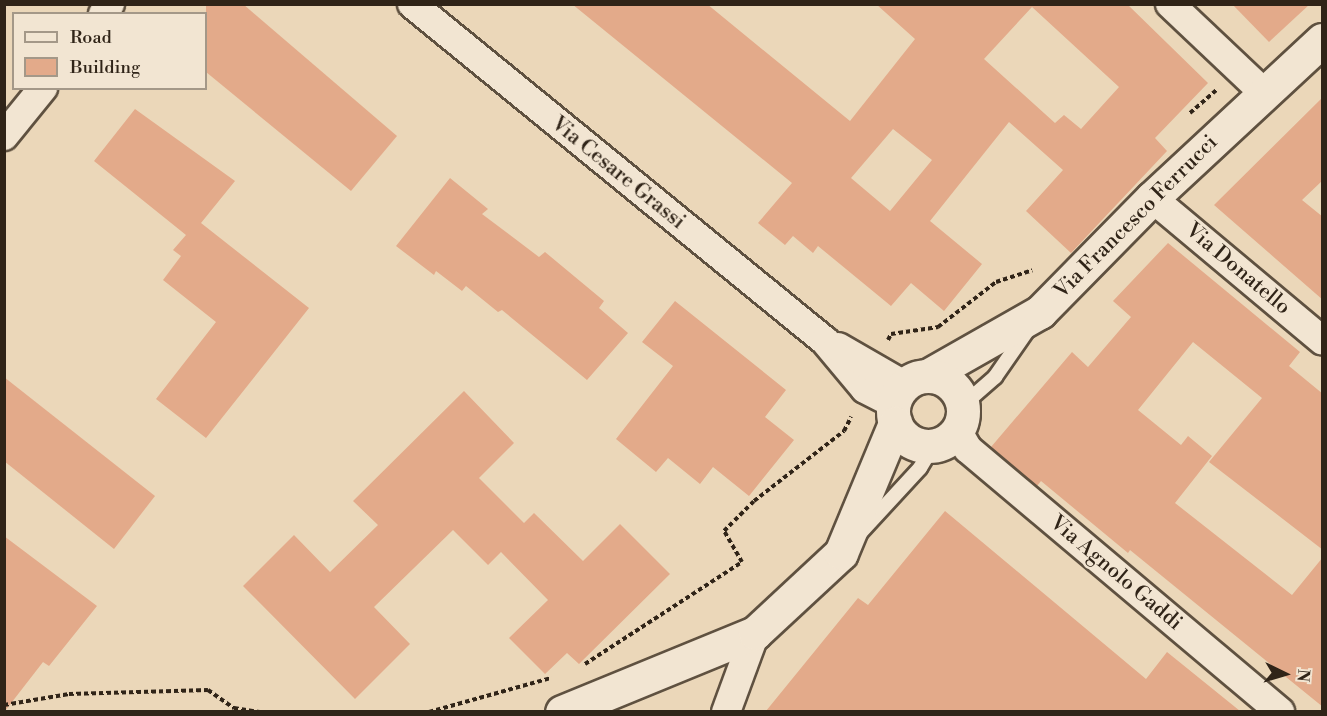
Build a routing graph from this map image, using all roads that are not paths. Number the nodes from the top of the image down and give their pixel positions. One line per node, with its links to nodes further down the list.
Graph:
1 (412, 4): 10 (street, Via Cesare Grassi)
2 (1170, 4): 5 (street)
3 (1323, 40): 5 (street, Via Francesco Ferrucci)
4 (41, 90): 6 (street)
5 (1264, 93): 7 (street, Via Francesco Ferrucci)
6 (4, 136)
7 (1152, 198): 8 (street, Via Francesco Ferrucci); 9 (street, Via Donatello)
8 (1040, 312): 10 (street); 11 (lane, Via Francesco Ferrucci)
9 (1323, 340)
10 (906, 397): 11 (street); 11 (street); 12 (street)
11 (951, 427): 12 (lane, Via Francesco Ferrucci); 16 (street, Via Agnolo Gaddi)
12 (841, 553): 13 (street, Via Francesco Ferrucci)
13 (755, 633): 14 (street, Via Francesco Ferrucci); 15 (street)
14 (562, 711)
15 (726, 711)
16 (1280, 711)

